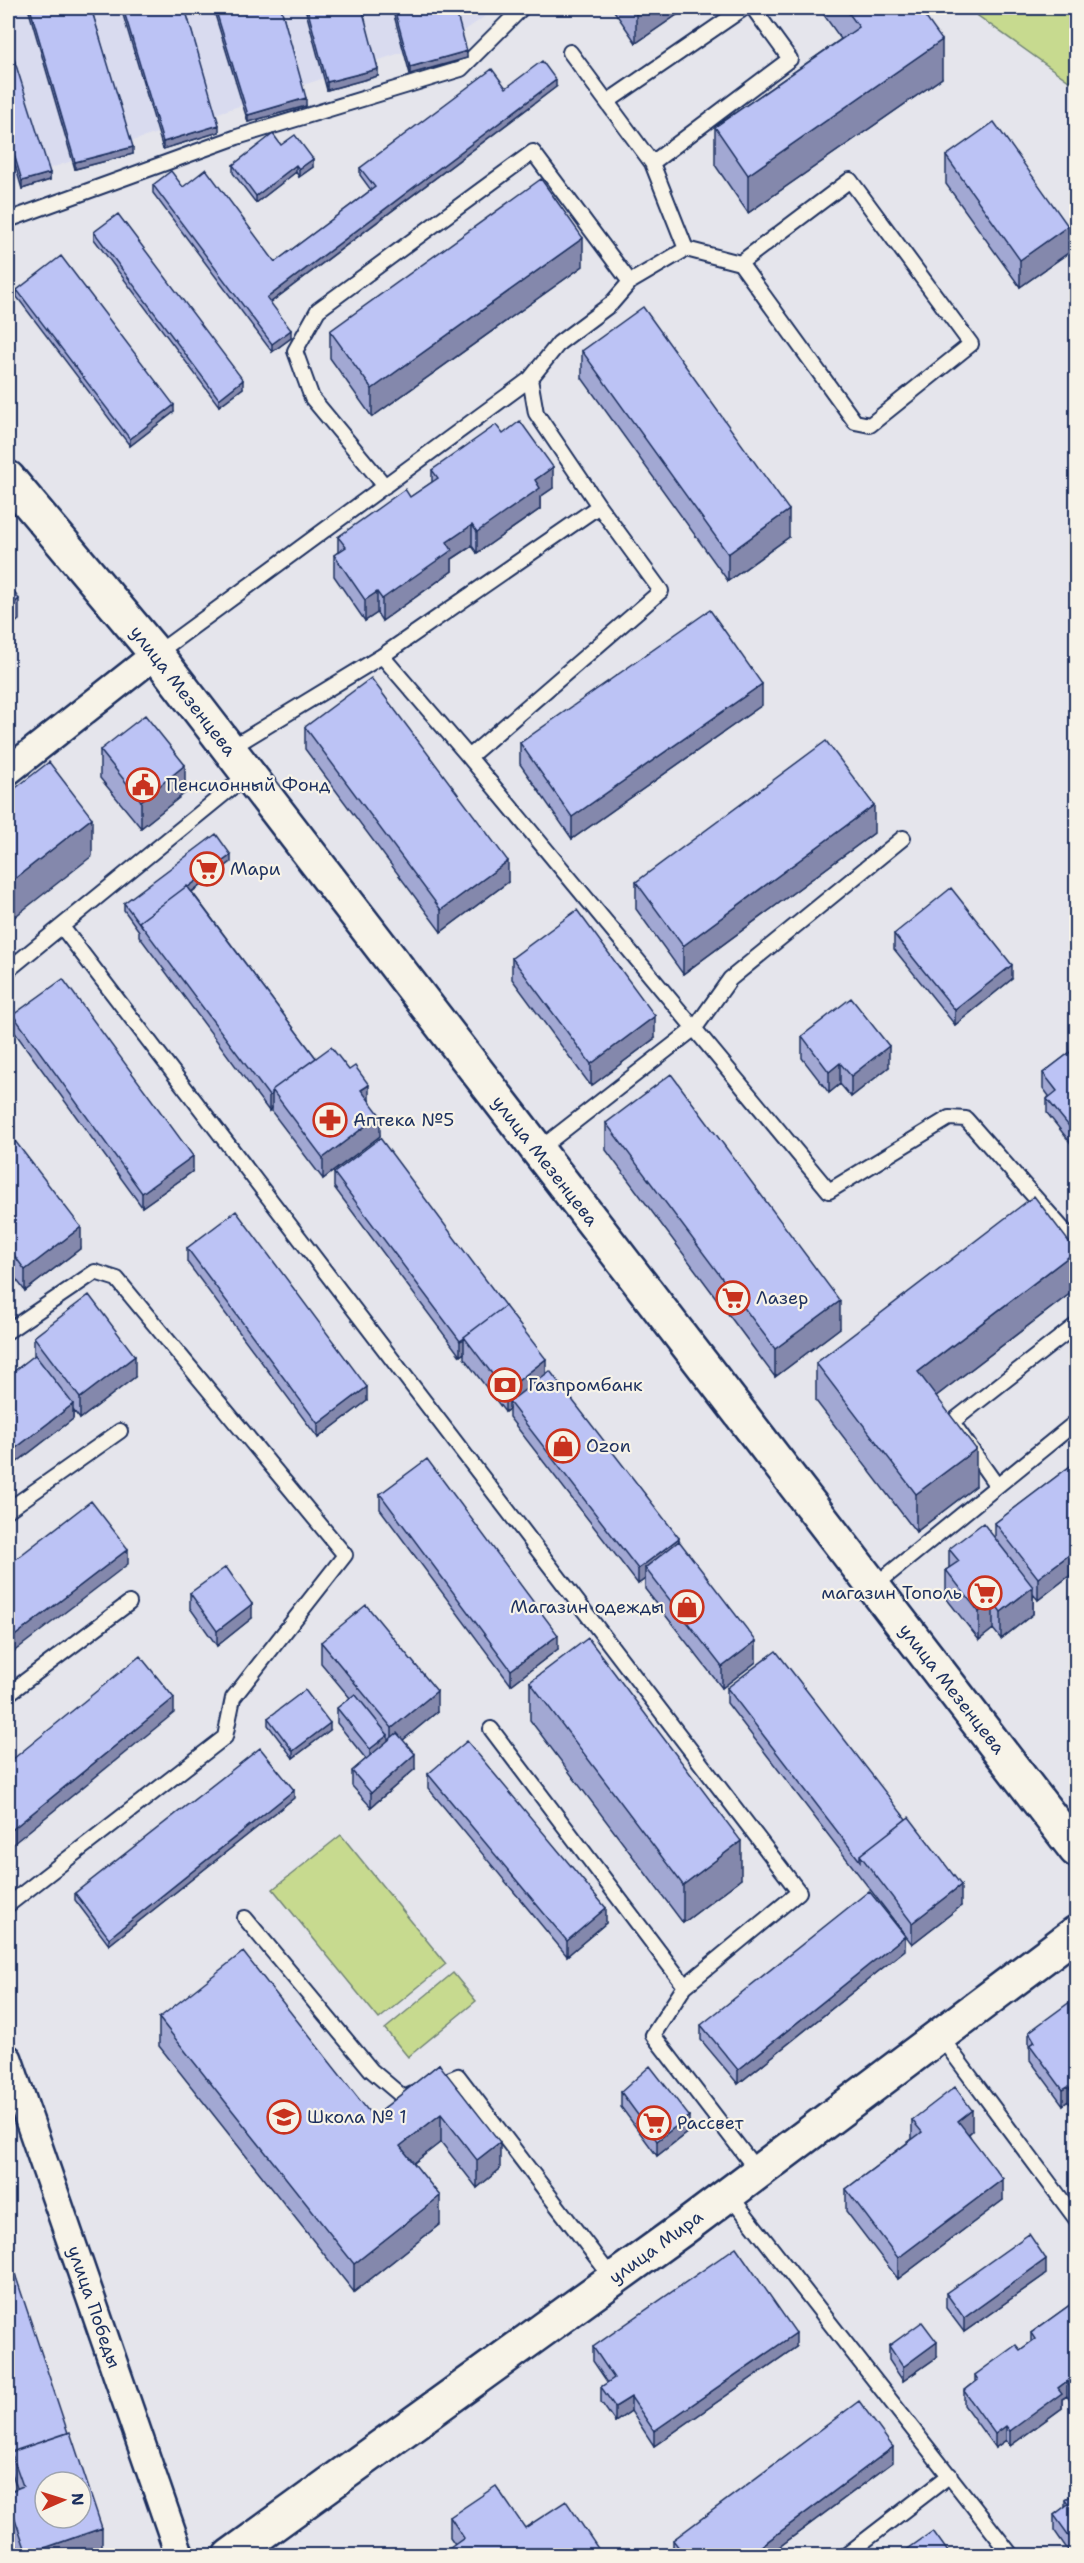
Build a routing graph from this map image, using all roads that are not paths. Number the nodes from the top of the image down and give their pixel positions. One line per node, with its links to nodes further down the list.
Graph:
1 (522, 8): 7 (lane)
2 (744, 8): 5 (lane)
3 (753, 8): 6 (lane)
4 (570, 52): 5 (lane)
5 (607, 102): 6 (lane)
6 (652, 163): 8 (lane)
7 (8, 220)
8 (686, 249): 9 (lane); 10 (lane)
9 (740, 263): 9 (lane)
10 (630, 282): 11 (lane); 13 (lane)
11 (530, 379): 13 (lane); 14 (lane)
12 (8, 478): 15 (main road, улица Мезенцева)
13 (385, 486): 15 (lane)
14 (599, 506): 16 (lane); 17 (lane)
15 (156, 654): 18 (main road, улица Мезенцева); 19 (street)
16 (382, 656): 17 (lane); 18 (lane)
17 (468, 757): 23 (lane)
18 (238, 762): 21 (lane); 24 (main road, улица Мезенцева)
19 (8, 771)
20 (903, 838): 23 (lane)
21 (62, 927): 22 (lane); 40 (lane)
22 (8, 970)
23 (694, 1028): 24 (lane); 25 (lane)
24 (537, 1151): 32 (main road, улица Мезенцева)
25 (1077, 1244)
26 (1077, 1325): 30 (lane)
27 (8, 1331): 37 (lane)
28 (1077, 1422): 30 (lane)
29 (120, 1431): 31 (lane)
30 (997, 1486): 32 (lane)
31 (8, 1510)
32 (873, 1587): 36 (main road, улица Мезенцева)
33 (129, 1603): 34 (lane)
34 (8, 1694)
35 (491, 1730): 40 (lane)
36 (1077, 1850)
37 (8, 1905)
38 (245, 1918): 46 (lane)
39 (1077, 1933): 41 (main road, улица Мира)
40 (685, 1986): 43 (lane)
41 (940, 2036): 43 (main road, улица Мира); 45 (lane)
42 (8, 2059): 48 (street, улица Победы)
43 (758, 2172): 44 (main road, улица Мира)
44 (729, 2194): 46 (main road, улица Мира); 47 (lane)
45 (1077, 2219)
46 (613, 2279): 49 (main road, улица Мира)
47 (950, 2475): 50 (lane); 51 (lane)
48 (180, 2556)
49 (230, 2556)
50 (845, 2556)
51 (1012, 2556)

